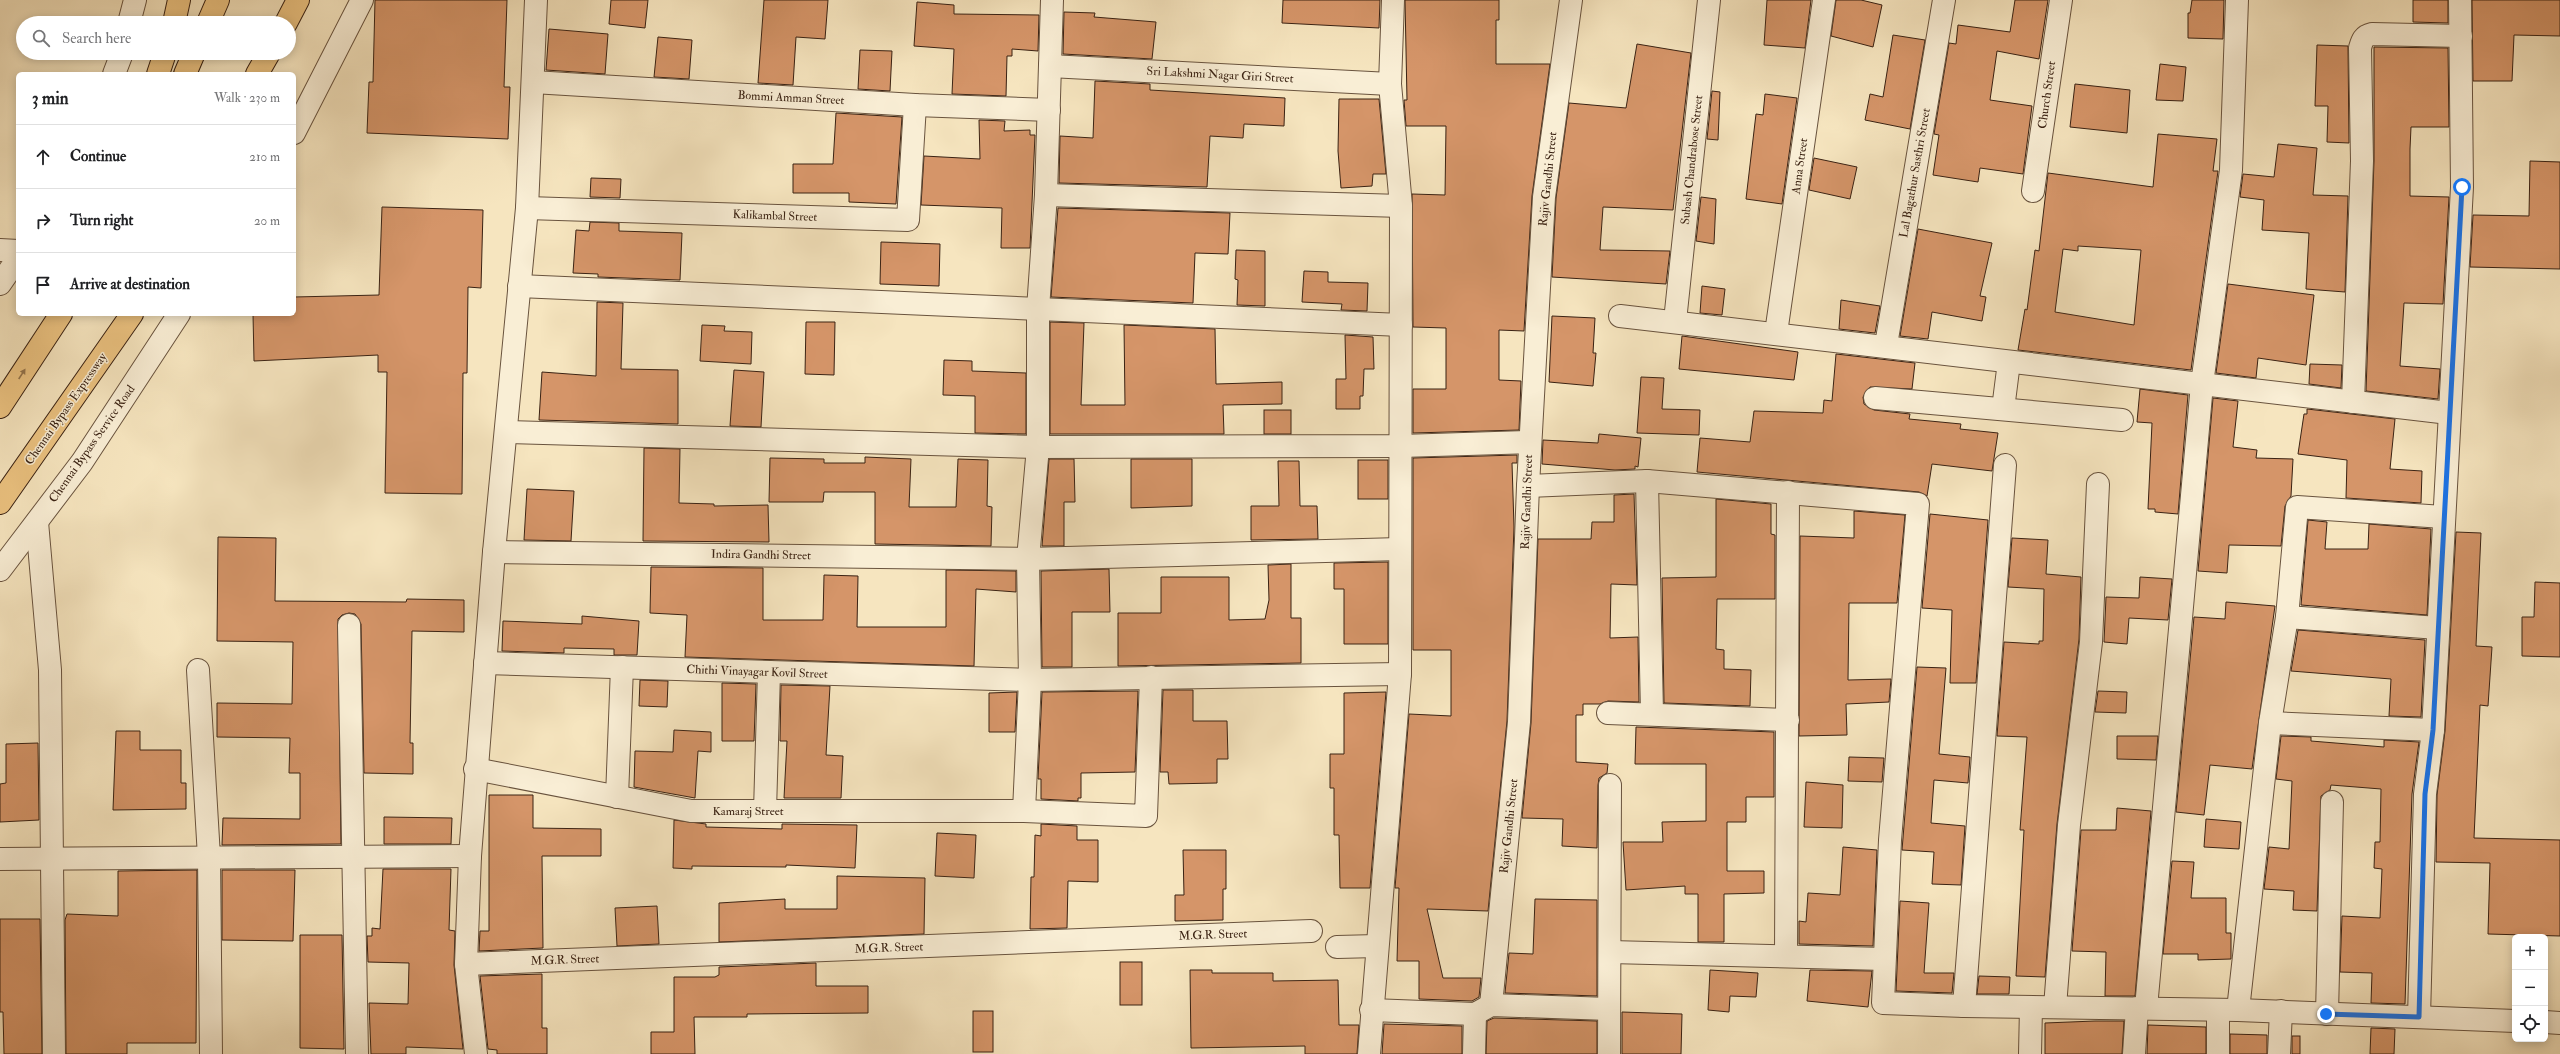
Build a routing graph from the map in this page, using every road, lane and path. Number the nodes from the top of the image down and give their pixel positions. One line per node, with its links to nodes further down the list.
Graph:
1 (135, 0): 16 (street)
2 (179, 0): 17 (highway)
3 (218, 0): 18 (highway)
4 (362, 0): 34 (street)
5 (536, 0): 30 (street)
6 (1052, 0): 25 (street)
7 (1393, 0): 31 (street)
8 (1571, 0): 62 (street, Rajiv Gandhi Street)
9 (1709, 0): 49 (street, Subash Chandrabose Street)
10 (1824, 0): 51 (street, Anna Street)
11 (1944, 0): 52 (street, Lal Bagathur Sasthri Street)
12 (2061, 0): 35 (street, Church Street)
13 (2237, 0): 54 (street)
14 (2460, 0): 20 (street)
15 (298, 1): 19 (highway)
16 (131, 16)
17 (176, 16)
18 (211, 16)
19 (290, 16)
20 (2461, 36): 56 (street); 59 (street)
21 (119, 60): 26 (street)
22 (162, 60): 27 (highway)
23 (191, 60): 28 (highway)
24 (265, 60): 29 (highway)
25 (1050, 66): 31 (street, Sri Lakshmi Nagar Giri Street); 33 (street)
26 (115, 72)
27 (159, 72)
28 (185, 72)
29 (258, 72)
30 (533, 82): 32 (street, Bommi Amman Street); 38 (street)
31 (1390, 84): 37 (street)
32 (915, 105): 33 (street, Bommi Amman Street); 38 (street, Kalikambal Street)
33 (1049, 110): 36 (street)
34 (296, 129)
35 (2033, 191)
36 (1046, 195): 37 (street); 44 (street)
37 (1401, 206): 50 (street)
38 (527, 208): 43 (street)
39 (0, 250): 40 (street)
40 (16, 252)
41 (16, 261): 42 (street)
42 (0, 284)
43 (519, 286): 44 (street); 61 (street)
44 (1038, 309): 50 (street); 64 (street)
45 (60, 316): 57 (highway, one-way to 45)
46 (131, 316): 70 (highway, Chennai Bypass Expressway)
47 (178, 316): 72 (street, Chennai Bypass Service Road)
48 (1620, 316): 49 (street)
49 (1675, 321): 51 (street)
50 (1401, 325): 63 (street)
51 (1776, 333): 52 (street)
52 (1886, 346): 53 (street)
53 (2009, 362): 54 (street); 58 (street)
54 (2202, 384): 56 (street); 113 (street)
55 (1875, 398): 58 (street)
56 (2353, 402): 59 (street)
57 (0, 407)
58 (2003, 409): 60 (street)
59 (2449, 413): 71 (street)
60 (2122, 420)
61 (506, 432): 64 (street); 74 (street)
62 (1530, 442): 63 (street); 68 (street, Rajiv Gandhi Street)
63 (1401, 446): 64 (street); 73 (street)
64 (1038, 447): 75 (street)
65 (2006, 465): 110 (street)
66 (1647, 481): 68 (street); 69 (street); 88 (street)
67 (2098, 484): 112 (street)
68 (1528, 486): 114 (street, Rajiv Gandhi Street)
69 (1788, 492): 89 (street); 108 (street)
70 (0, 503)
71 (2443, 517): 77 (street); 79 (street)
72 (37, 522): 76 (street, Chennai Bypass Service Road); 101 (street)
73 (1400, 549): 75 (street, Indira Gandhi Street); 84 (street)
74 (494, 552): 75 (street, Indira Gandhi Street); 80 (street)
75 (1028, 559): 86 (street)
76 (0, 570)
77 (2287, 617): 79 (street); 90 (street)
78 (350, 625): 100 (street)
79 (2438, 628): 91 (street)
80 (485, 663): 81 (street, Chithi Vinayagar Kovil Street); 92 (street)
81 (622, 667): 83 (street, Chithi Vinayagar Kovil Street); 94 (street)
82 (198, 670): 99 (street)
83 (769, 672): 86 (street, Chithi Vinayagar Kovil Street); 96 (street)
84 (1400, 674): 85 (street, Chithi Vinayagar Kovil Street); 104 (street)
85 (1151, 677): 86 (street, Chithi Vinayagar Kovil Street); 97 (street, Kamaraj Street)
86 (1030, 680): 97 (street)
87 (1608, 713): 88 (street)
88 (1652, 713): 89 (street)
89 (1788, 720): 107 (street)
90 (2270, 723): 91 (street); 117 (street)
91 (2433, 730): 120 (street)
92 (475, 769): 94 (street, Kamaraj Street); 98 (street)
93 (1610, 785): 106 (street)
94 (617, 797): 96 (street, Kamaraj Street)
95 (2332, 802): 119 (street)
96 (765, 811): 97 (street, Kamaraj Street)
97 (1024, 811)
98 (470, 856): 100 (street); 109 (street)
99 (209, 857): 100 (street); 101 (street); 125 (street)
100 (355, 857): 126 (street)
101 (53, 858): 102 (street); 124 (street)
102 (0, 859)
103 (1311, 931): 109 (street, M.G.R. Street)
104 (1377, 946): 105 (street); 116 (street)
105 (1336, 948)
106 (1610, 952): 107 (street); 115 (street)
107 (1786, 956): 108 (street)
108 (1884, 959): 110 (street)
109 (466, 964): 127 (street)
110 (1964, 1006): 111 (street)
111 (2032, 1007): 112 (street); 131 (street)
112 (2055, 1007): 113 (street)
113 (2141, 1008): 117 (street); 132 (street)
114 (1483, 1009): 115 (street); 116 (street); 129 (street, Rajiv Gandhi Street)
115 (1610, 1009): 130 (street)
116 (1371, 1010): 128 (street)
117 (2228, 1010): 118 (street); 133 (street)
118 (2281, 1011): 119 (street); 134 (street)
119 (2326, 1014): 120 (street)
120 (2419, 1017): 121 (street)
121 (2512, 1021)
122 (2548, 1022): 123 (street)
123 (2560, 1023)
124 (54, 1054)
125 (211, 1054)
126 (357, 1054)
127 (476, 1054)
128 (1369, 1054)
129 (1474, 1054)
130 (1609, 1054)
131 (2030, 1054)
132 (2134, 1054)
133 (2218, 1054)
134 (2279, 1054)

